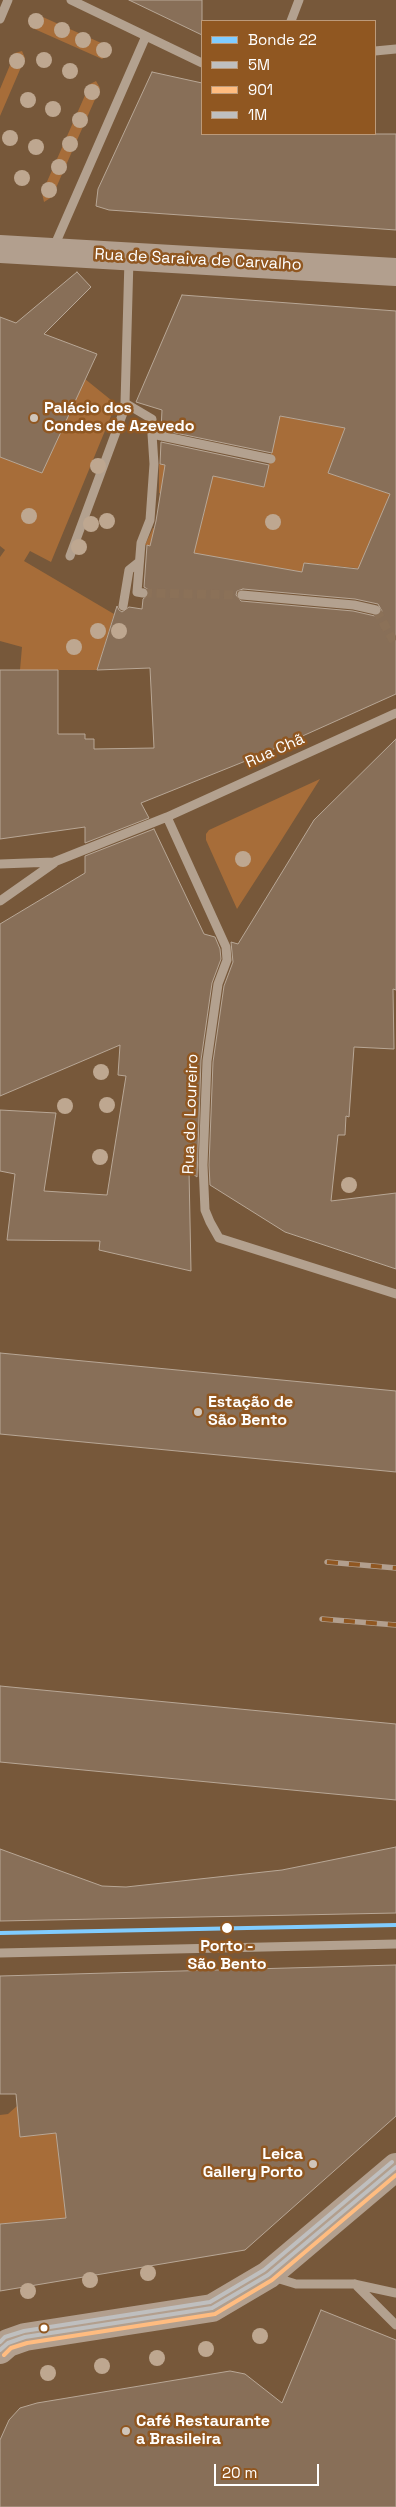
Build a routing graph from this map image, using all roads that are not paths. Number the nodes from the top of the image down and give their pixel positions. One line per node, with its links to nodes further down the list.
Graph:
1 (8, 0): 4 (street)
2 (71, 0): 6 (street)
3 (299, 0): 5 (street)
4 (0, 19)
5 (294, 20)
6 (146, 36): 9 (street); 11 (street)
7 (396, 49): 8 (street)
8 (376, 51)
9 (201, 62)
10 (0, 249): 11 (main road, Rua de Saraiva de Carvalho)
11 (52, 252): 12 (main road, Rua de Saraiva de Carvalho)
12 (129, 256): 13 (main road, Rua de Saraiva de Carvalho); 14 (street)
13 (396, 272)
14 (125, 403): 15 (street); 17 (street)
15 (152, 434): 16 (street); 18 (street)
16 (271, 459)
17 (70, 556)
18 (139, 562): 19 (street); 21 (street)
19 (143, 593)
20 (242, 595): 22 (street)
21 (123, 606)
22 (376, 610)
23 (396, 713): 24 (street, Rua Chã)
24 (167, 817): 25 (street, Rua Chã); 28 (street, Rua do Loureiro)
25 (54, 862): 26 (street); 27 (street)
26 (0, 864)
27 (0, 901)
28 (396, 1294)
29 (396, 1944): 30 (street)
30 (0, 1953)
31 (396, 2167): 32 (main road)
32 (268, 2276): 33 (street); 36 (main road)
33 (354, 2284): 34 (street); 35 (street)
34 (396, 2293)
35 (396, 2325)
36 (0, 2350)

